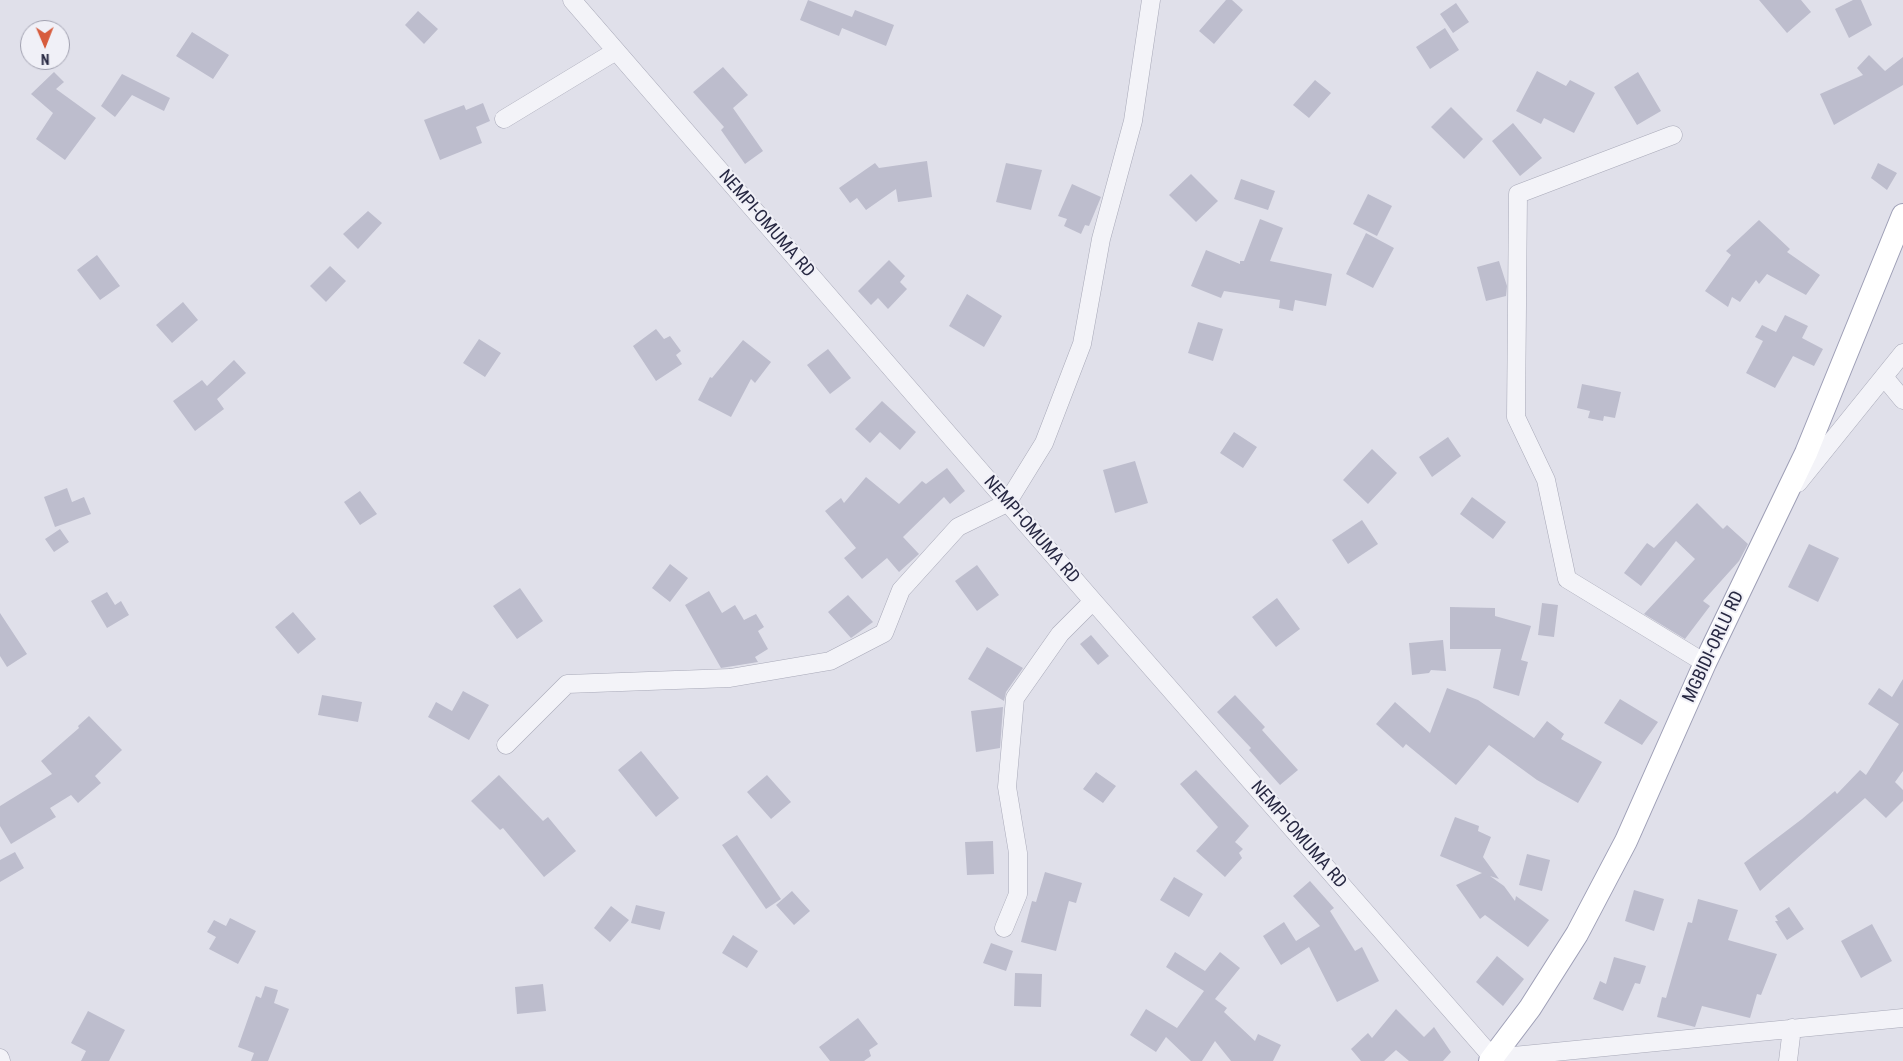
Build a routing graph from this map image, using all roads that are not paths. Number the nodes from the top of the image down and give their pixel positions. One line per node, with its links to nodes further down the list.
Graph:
1 (572, 0): 3 (street, NEMPI-OMUMA RD)
2 (1151, 0): 11 (street)
3 (616, 51): 4 (street); 11 (street, NEMPI-OMUMA RD)
4 (504, 119)
5 (1673, 135): 13 (street)
6 (1903, 215): 10 (main road, MGBIDI-ORLU RD)
7 (1903, 353): 8 (street)
8 (1884, 376): 9 (street); 10 (street)
9 (1903, 400)
10 (1783, 502): 13 (main road, MGBIDI-ORLU RD)
11 (1008, 503): 12 (street, NEMPI-OMUMA RD); 14 (street)
12 (1093, 601): 15 (street); 18 (street, NEMPI-OMUMA RD)
13 (1705, 663): 18 (main road, MGBIDI-ORLU RD)
14 (506, 744)
15 (1004, 928)
16 (1903, 1018): 17 (street)
17 (1792, 1028): 18 (street); 19 (street)
18 (1492, 1059)
19 (1788, 1061)

